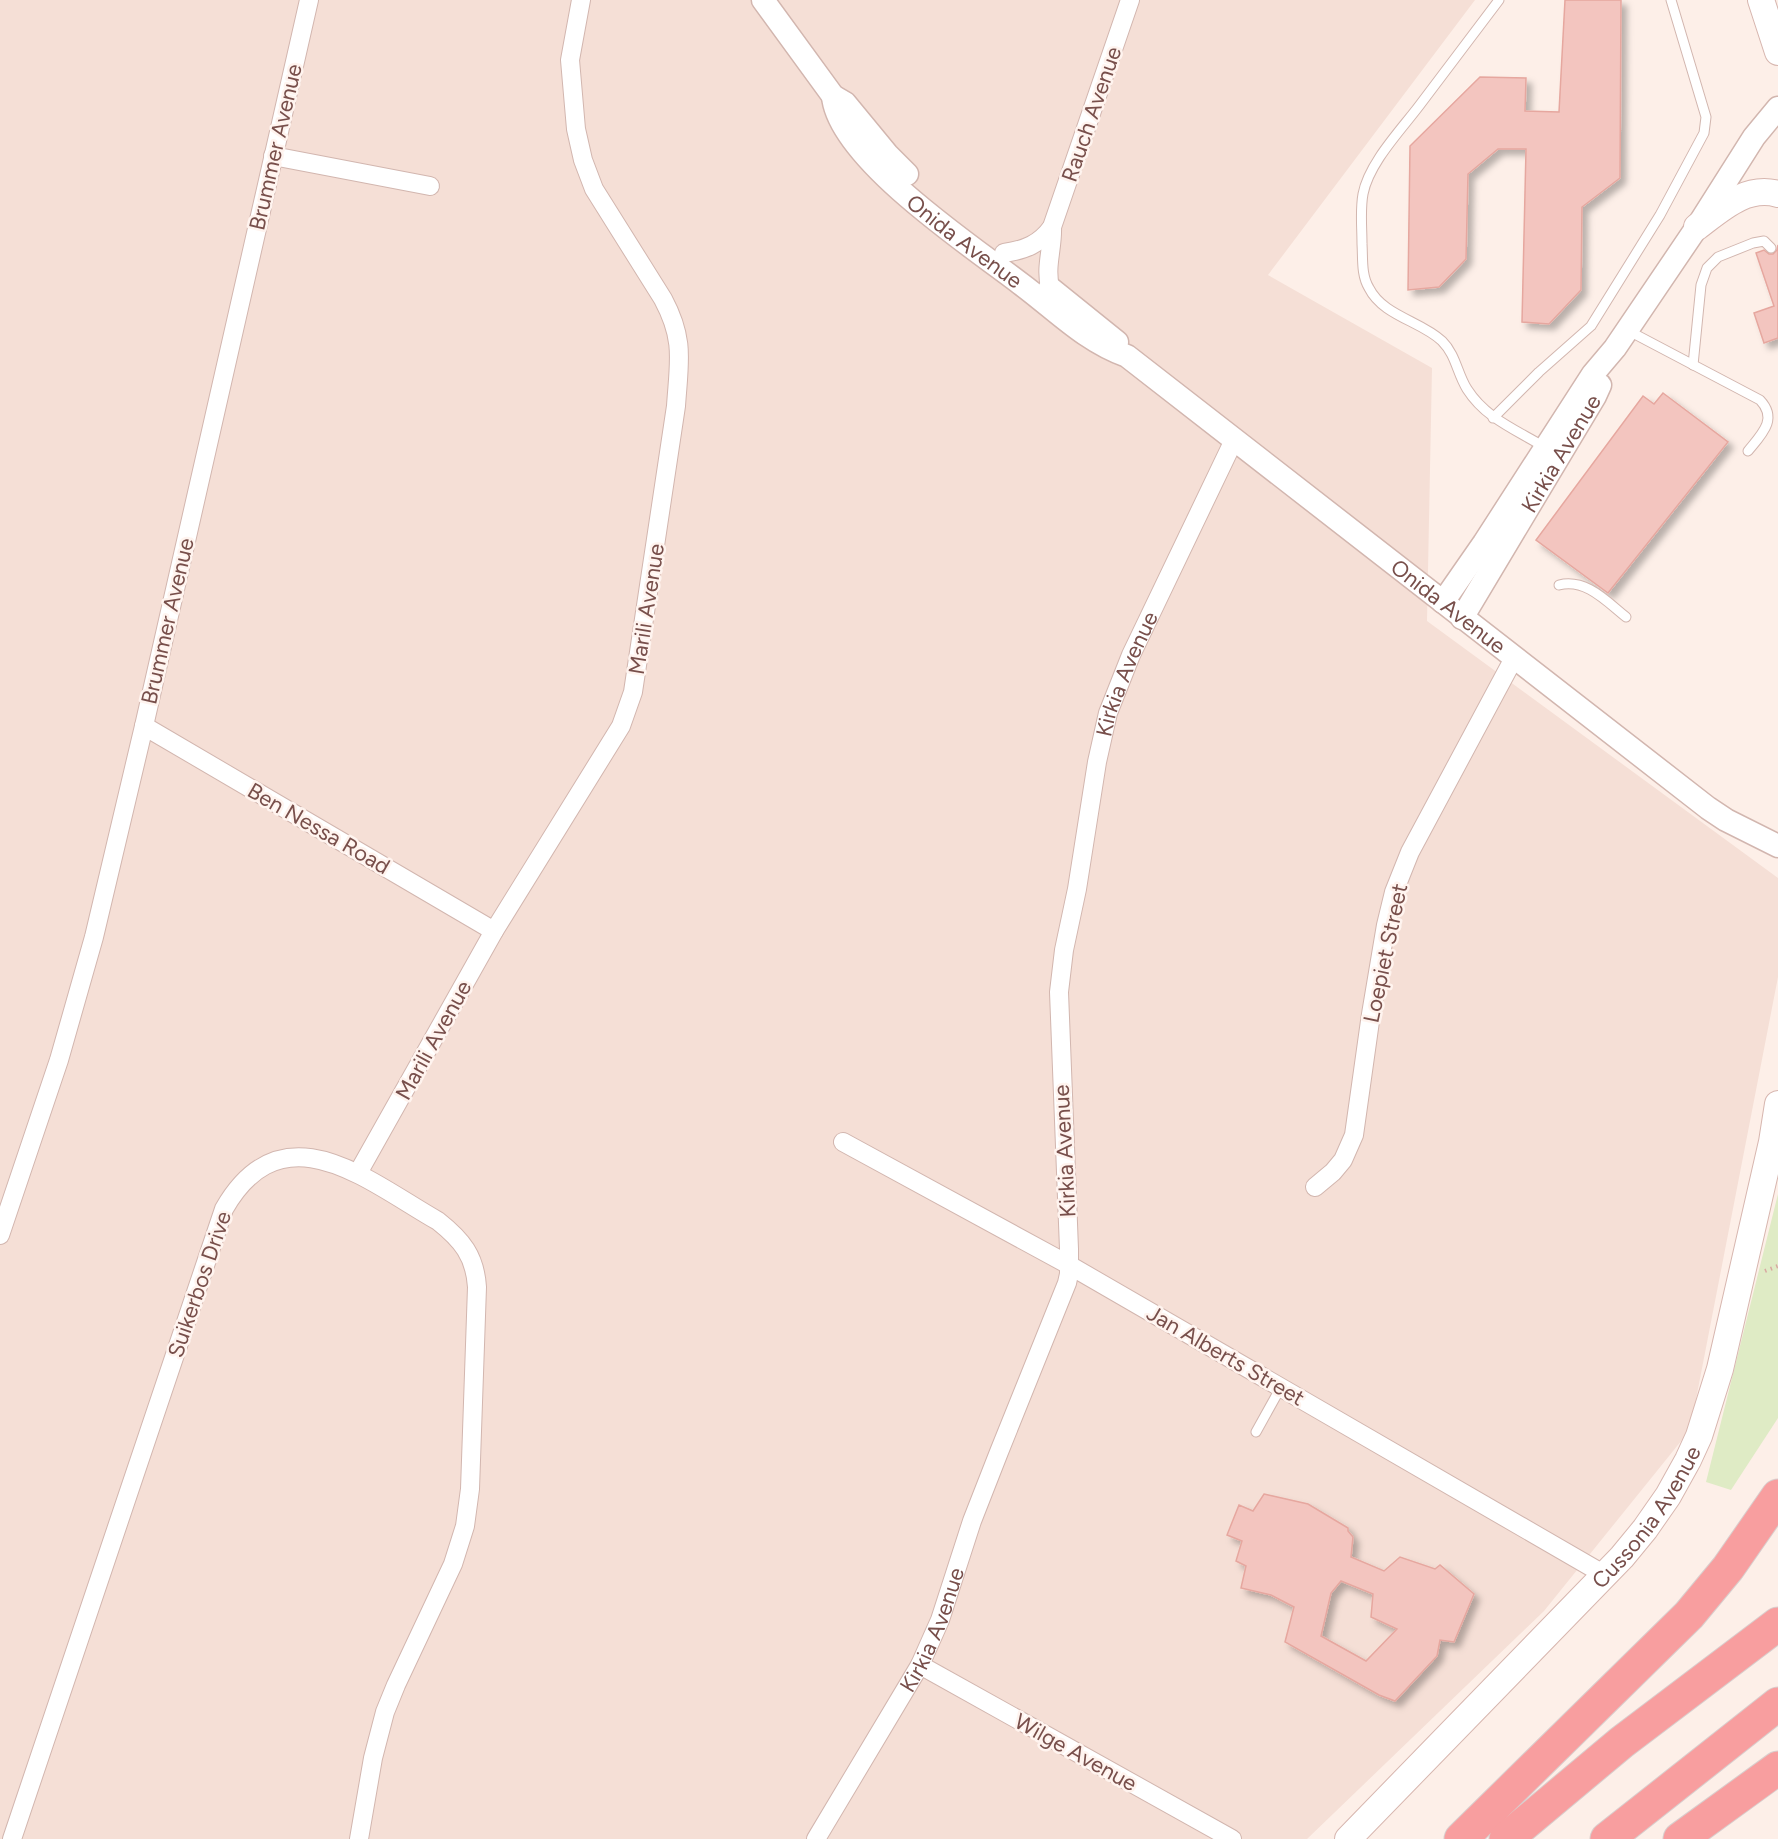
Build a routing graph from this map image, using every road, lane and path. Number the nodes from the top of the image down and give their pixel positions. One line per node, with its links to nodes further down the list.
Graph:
1 (309, 0): 11 (street, Brummer Avenue)
2 (581, 0): 34 (street, Marili Avenue)
3 (763, 0): 9 (street, Onida Avenue)
4 (1130, 0): 14 (street, Rauch Avenue)
5 (1499, 0): 22 (lane)
6 (1671, 0): 22 (lane)
7 (1761, 0): 8 (main road)
8 (1778, 52)
9 (833, 96): 17 (street, Onida Avenue); 20 (street, Onida Avenue)
10 (1778, 108): 15 (street, Kirkia Avenue)
11 (273, 156): 12 (street); 32 (street, Brummer Avenue)
12 (430, 186)
13 (1778, 194): 15 (main road)
14 (1052, 227): 17 (street, Rauch Avenue); 18 (street, Rauch Avenue)
15 (1697, 227): 19 (street, Kirkia Avenue)
16 (1771, 248): 21 (lane)
17 (1004, 253): 18 (street, Onida Avenue)
18 (1050, 287): 20 (street, Onida Avenue)
19 (1621, 339): 21 (lane); 25 (street, Kirkia Avenue)
20 (1127, 356): 23 (street, Onida Avenue)
21 (1693, 365): 24 (lane)
22 (1492, 418): 25 (lane)
23 (1234, 440): 28 (street, Onida Avenue); 41 (street, Kirkia Avenue)
24 (1748, 451)
25 (1552, 452): 26 (street, Kirkia Avenue)
26 (1504, 530): 28 (street, Kirkia Avenue); 30 (street, Kirkia Avenue)
27 (1559, 585): 29 (lane)
28 (1443, 602): 30 (street, Onida Avenue)
29 (1626, 617)
30 (1462, 618): 31 (street, Onida Avenue)
31 (1514, 658): 33 (street, Onida Avenue); 39 (street, Loepiet Street)
32 (144, 726): 34 (street, Ben Nessa Road); 40 (street, Brummer Avenue)
33 (1778, 846)
34 (494, 931): 38 (street, Marili Avenue)
35 (1778, 1104): 36 (main road, Cussonia Avenue)
36 (1775, 1133): 45 (main road, Cussonia Avenue)
37 (843, 1142): 41 (street, Jan Alberts Street)
38 (358, 1173): 50 (street, Suikerbos Drive); 51 (street, Suikerbos Drive)
39 (1315, 1187)
40 (0, 1235)
41 (1069, 1265): 42 (street, Jan Alberts Street); 47 (street, Kirkia Avenue)
42 (1281, 1387): 43 (lane); 45 (street, Jan Alberts Street)
43 (1256, 1432)
44 (1778, 1496): 55 (highway)
45 (1605, 1575): 54 (main road, Cussonia Avenue)
46 (1778, 1624): 56 (highway)
47 (920, 1665): 52 (street, Kirkia Avenue); 53 (street, Wilge Avenue)
48 (1778, 1704): 57 (highway)
49 (1778, 1768): 58 (highway)
50 (12, 1839)
51 (359, 1839)
52 (816, 1839)
53 (1232, 1839)
54 (1348, 1839)
55 (1461, 1839)
56 (1506, 1839)
57 (1607, 1839)
58 (1680, 1839)

